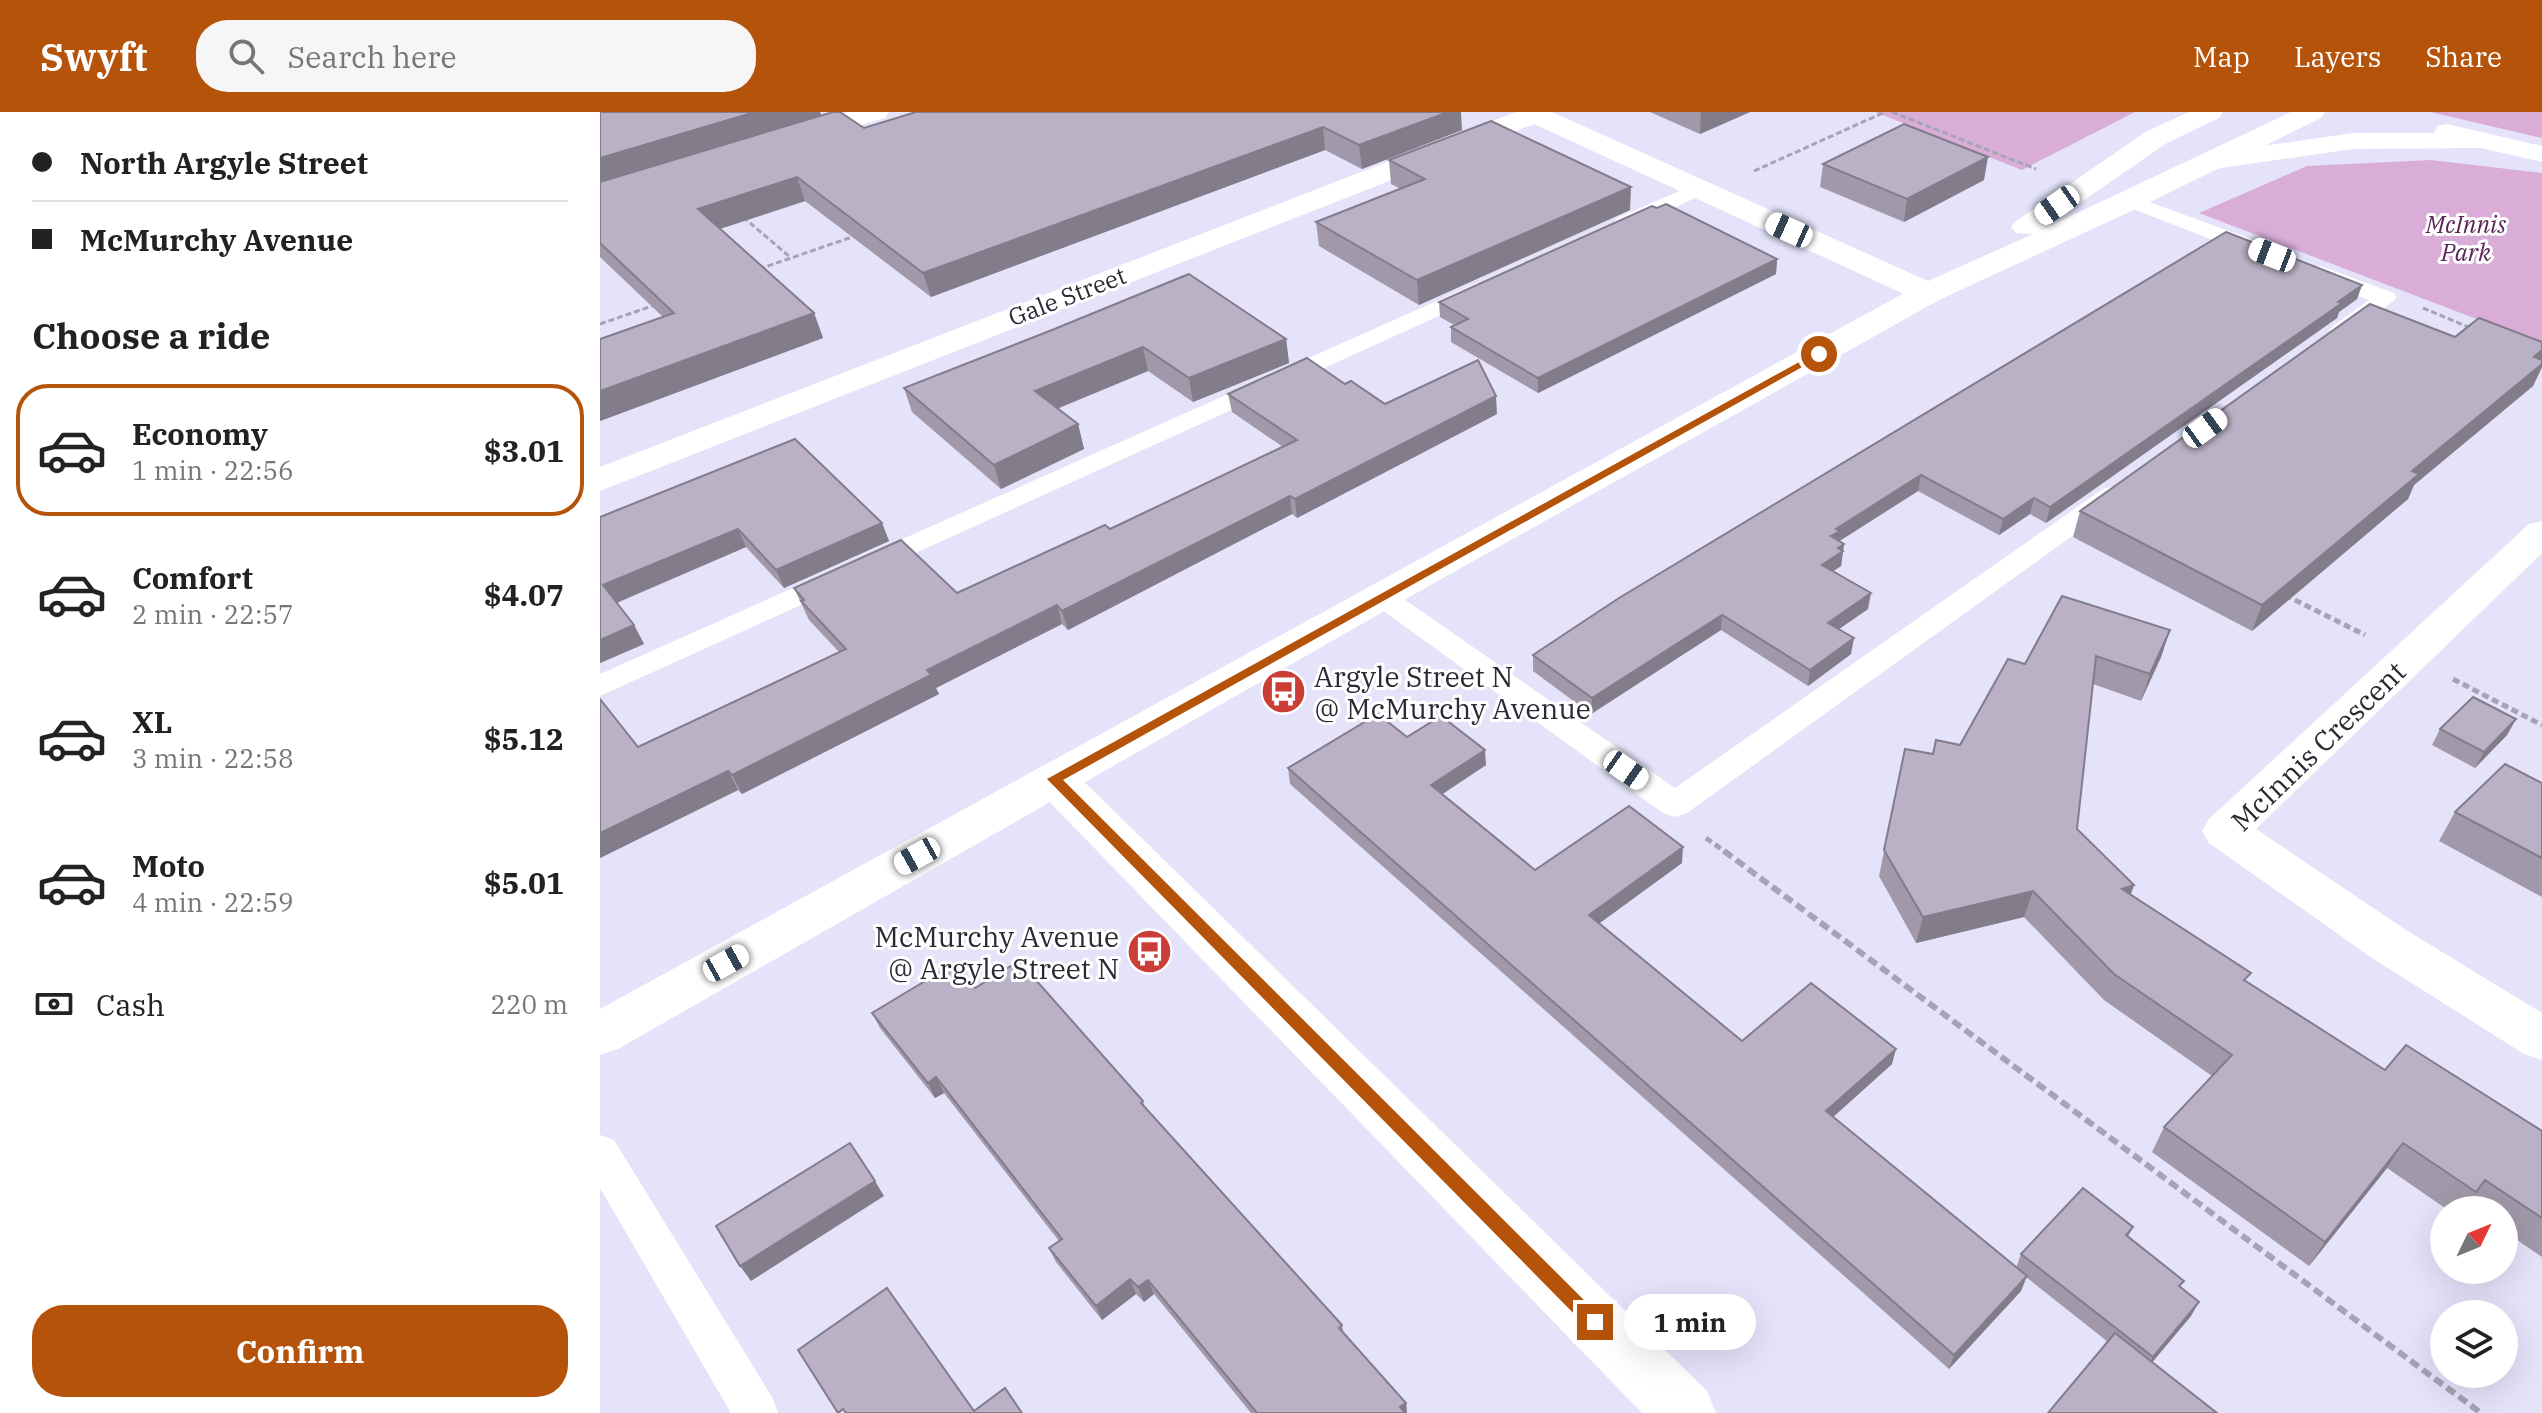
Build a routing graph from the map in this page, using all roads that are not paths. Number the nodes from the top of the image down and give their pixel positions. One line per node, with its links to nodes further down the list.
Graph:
1 (876, 112): 7 (main road)
2 (2210, 112): 14 (main road)
3 (2312, 112): 9 (main road)
4 (1533, 113): 10 (main road); 16 (main road, Gale Street)
5 (2394, 116): 6 (main road)
6 (2476, 141): 8 (main road); 9 (main road)
7 (774, 143)
8 (2542, 154)
9 (2214, 161): 11 (main road)
10 (1702, 191): 12 (lane); 14 (main road)
11 (2130, 201): 14 (main road); 15 (lane)
12 (1600, 234)
13 (1501, 279): 20 (lane)
14 (1928, 293): 19 (main road)
15 (2321, 345)
16 (600, 480)
17 (2128, 484): 19 (lane)
18 (2542, 532): 23 (main road, McInnis Crescent)
19 (1381, 596): 21 (main road)
20 (600, 686)
21 (1054, 779): 22 (main road); 26 (main road)
22 (600, 1034)
23 (2542, 1039)
24 (600, 1152): 25 (lane)
25 (756, 1413)
26 (1685, 1413)

